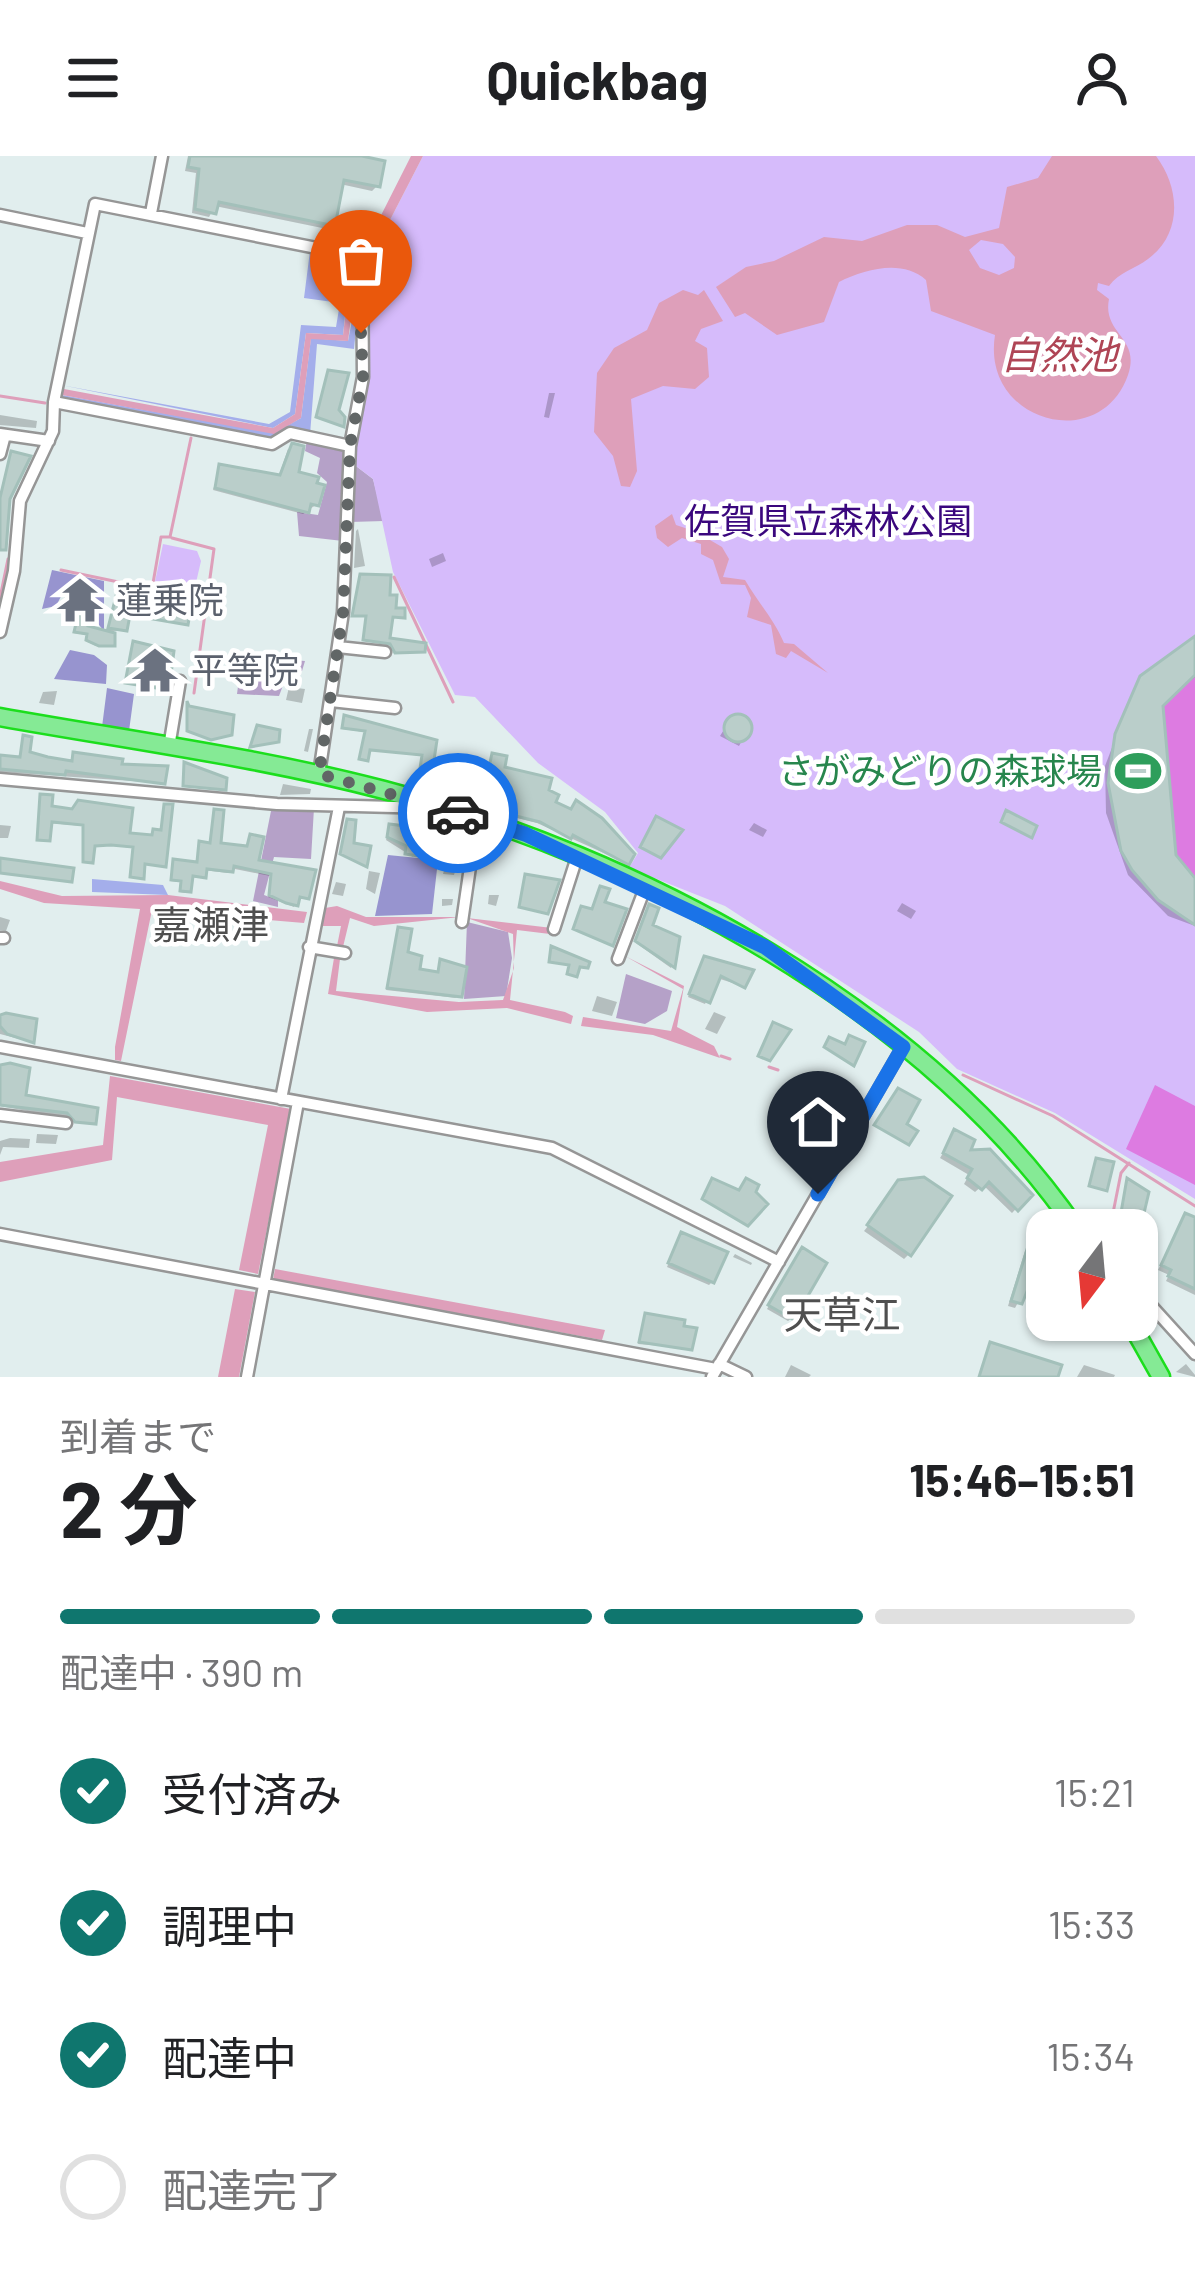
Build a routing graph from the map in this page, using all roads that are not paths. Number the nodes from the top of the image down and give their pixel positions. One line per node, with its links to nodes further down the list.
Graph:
1 (162, 156): 2 (street)
2 (151, 213): 4 (street); 8 (street)
3 (0, 214): 4 (street)
4 (88, 233): 5 (street)
5 (53, 402): 7 (street); 8 (street)
6 (2, 434): 7 (street); 9 (street)
7 (49, 441): 10 (street)
8 (350, 446): 11 (street)
9 (0, 454)
10 (0, 632)
11 (338, 646): 12 (street); 14 (street)
12 (385, 652)
13 (180, 681): 17 (street)
14 (331, 701): 15 (street); 18 (street)
15 (395, 708)
16 (0, 717): 17 (highway)
17 (169, 747): 18 (highway)
18 (319, 774): 21 (highway)
19 (0, 779): 20 (street)
20 (339, 807): 21 (street); 27 (street)
21 (442, 808): 22 (highway)
22 (477, 819): 23 (highway); 25 (street)
23 (577, 857): 24 (highway); 26 (street)
24 (646, 888): 29 (street); 31 (highway)
25 (462, 919)
26 (554, 929)
27 (309, 947): 28 (street); 32 (street)
28 (340, 952)
29 (620, 955)
30 (0, 1047): 32 (street)
31 (903, 1047): 36 (highway); 38 (street)
32 (281, 1099): 33 (street)
33 (298, 1102): 38 (street); 39 (street)
34 (0, 1115): 35 (street)
35 (66, 1123)
36 (1061, 1209)
37 (0, 1234): 39 (street)
38 (779, 1262): 43 (street)
39 (253, 1281): 43 (street); 44 (street)
40 (1158, 1313): 42 (street)
41 (1141, 1341): 46 (highway)
42 (1195, 1354)
43 (716, 1370): 45 (street)
44 (247, 1377)
45 (746, 1377)
46 (1161, 1377)

